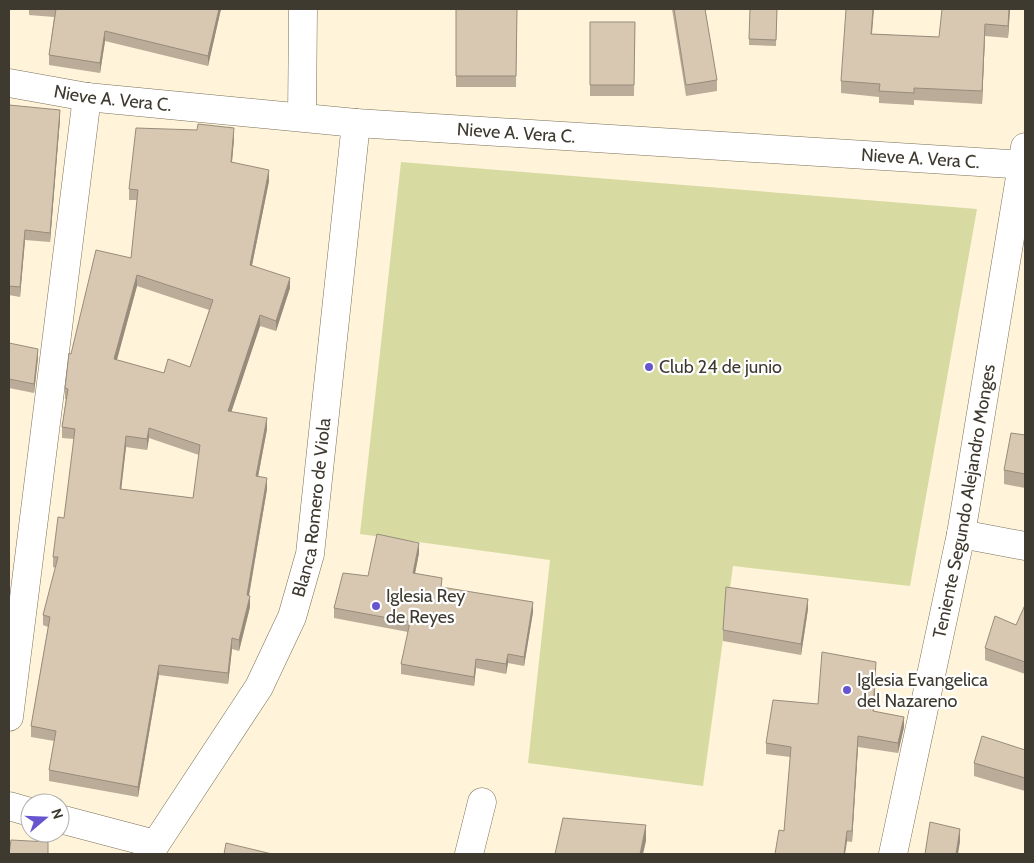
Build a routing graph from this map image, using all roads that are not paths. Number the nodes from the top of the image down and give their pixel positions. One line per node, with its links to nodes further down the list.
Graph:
1 (303, 9): 4 (street)
2 (9, 83): 3 (street, Nieve A. Vera C.)
3 (87, 97): 4 (street, Nieve A. Vera C.); 9 (street)
4 (302, 117): 5 (street, Nieve A. Vera C.)
5 (356, 123): 6 (street, Nieve A. Vera C.); 12 (street, Blanca Romero de Viola)
6 (1024, 159): 7 (street, Teniente Segundo Alejandro Monges)
7 (961, 534): 8 (street); 14 (street, Teniente Segundo Alejandro Monges)
8 (1025, 546)
9 (9, 716)
10 (482, 802): 13 (street)
11 (70, 822): 12 (street)
12 (152, 849)
13 (469, 854)
14 (893, 854)

